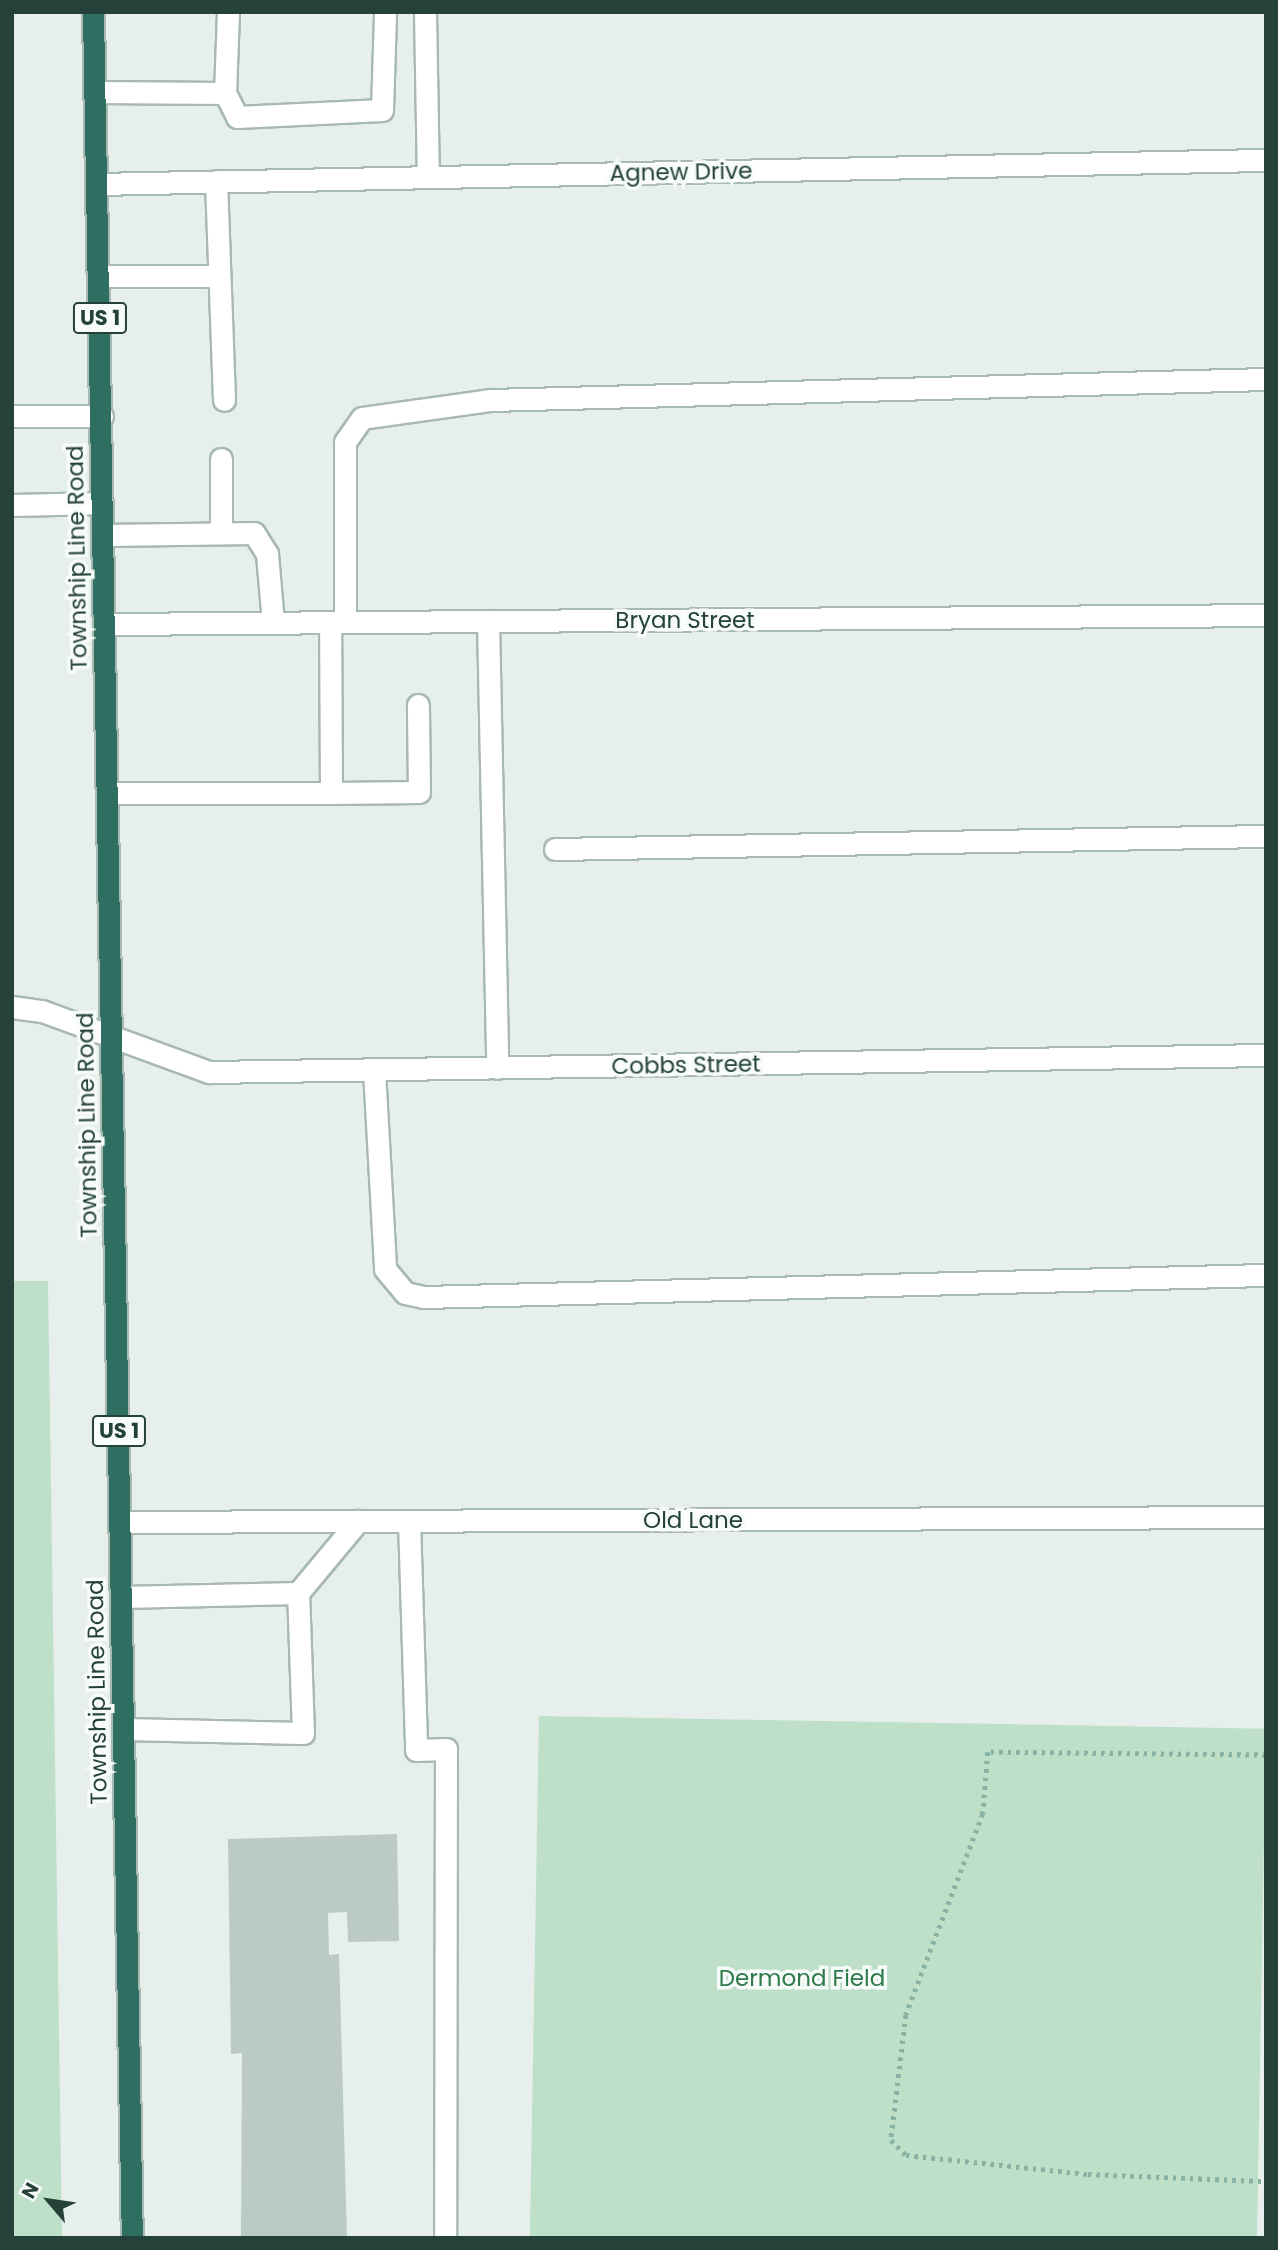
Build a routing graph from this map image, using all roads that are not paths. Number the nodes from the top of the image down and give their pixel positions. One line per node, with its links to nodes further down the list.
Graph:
1 (93, 12): 5 (highway, Township Line Road / US 1)
2 (228, 12): 6 (street)
3 (385, 12): 6 (street)
4 (425, 12): 8 (street)
5 (95, 92): 6 (street); 10 (highway, Township Line Road / US 1)
6 (225, 93)
7 (1266, 160): 8 (street, Agnew Drive)
8 (428, 177): 9 (street, Agnew Drive)
9 (216, 181): 10 (street, Agnew Drive); 12 (street)
10 (97, 184): 11 (highway, Township Line Road / US 1)
11 (99, 276): 12 (street); 16 (highway, Township Line Road / US 1)
12 (219, 276): 14 (street)
13 (1266, 379): 24 (street)
14 (224, 400)
15 (12, 416): 16 (street)
16 (102, 416): 18 (highway, Township Line Road / US 1)
17 (221, 459): 20 (street)
18 (102, 503): 19 (street); 21 (highway, Township Line Road / US 1)
19 (12, 505)
20 (221, 531): 21 (street); 25 (street)
21 (104, 535): 26 (highway, Township Line Road / US 1)
22 (1266, 615): 23 (street, Bryan Street)
23 (488, 621): 24 (street, Bryan Street); 35 (street)
24 (337, 622): 25 (street, Bryan Street); 29 (street)
25 (273, 623): 26 (street, Bryan Street)
26 (104, 624): 28 (highway, Township Line Road / US 1)
27 (418, 705): 29 (street)
28 (107, 793): 29 (street); 33 (highway, Township Line Road / US 1)
29 (331, 793)
30 (1266, 836): 31 (street)
31 (555, 849)
32 (12, 1007): 33 (street, Cobbs Street)
33 (112, 1039): 36 (street, Cobbs Street); 41 (highway, Township Line Road / US 1)
34 (1266, 1055): 35 (street, Cobbs Street)
35 (497, 1068): 36 (street, Cobbs Street)
36 (374, 1070): 37 (street)
37 (1266, 1275)
38 (1266, 1517): 40 (street, Old Lane)
39 (358, 1521): 40 (street, Old Lane); 41 (street, Old Lane); 42 (street)
40 (409, 1521): 46 (street)
41 (120, 1522): 43 (highway, Township Line Road / US 1)
42 (299, 1593): 43 (street); 44 (street)
43 (122, 1597): 44 (highway, Township Line Road / US 1)
44 (124, 1729): 45 (highway, Township Line Road / US 1)
45 (132, 2238)
46 (445, 2238)

